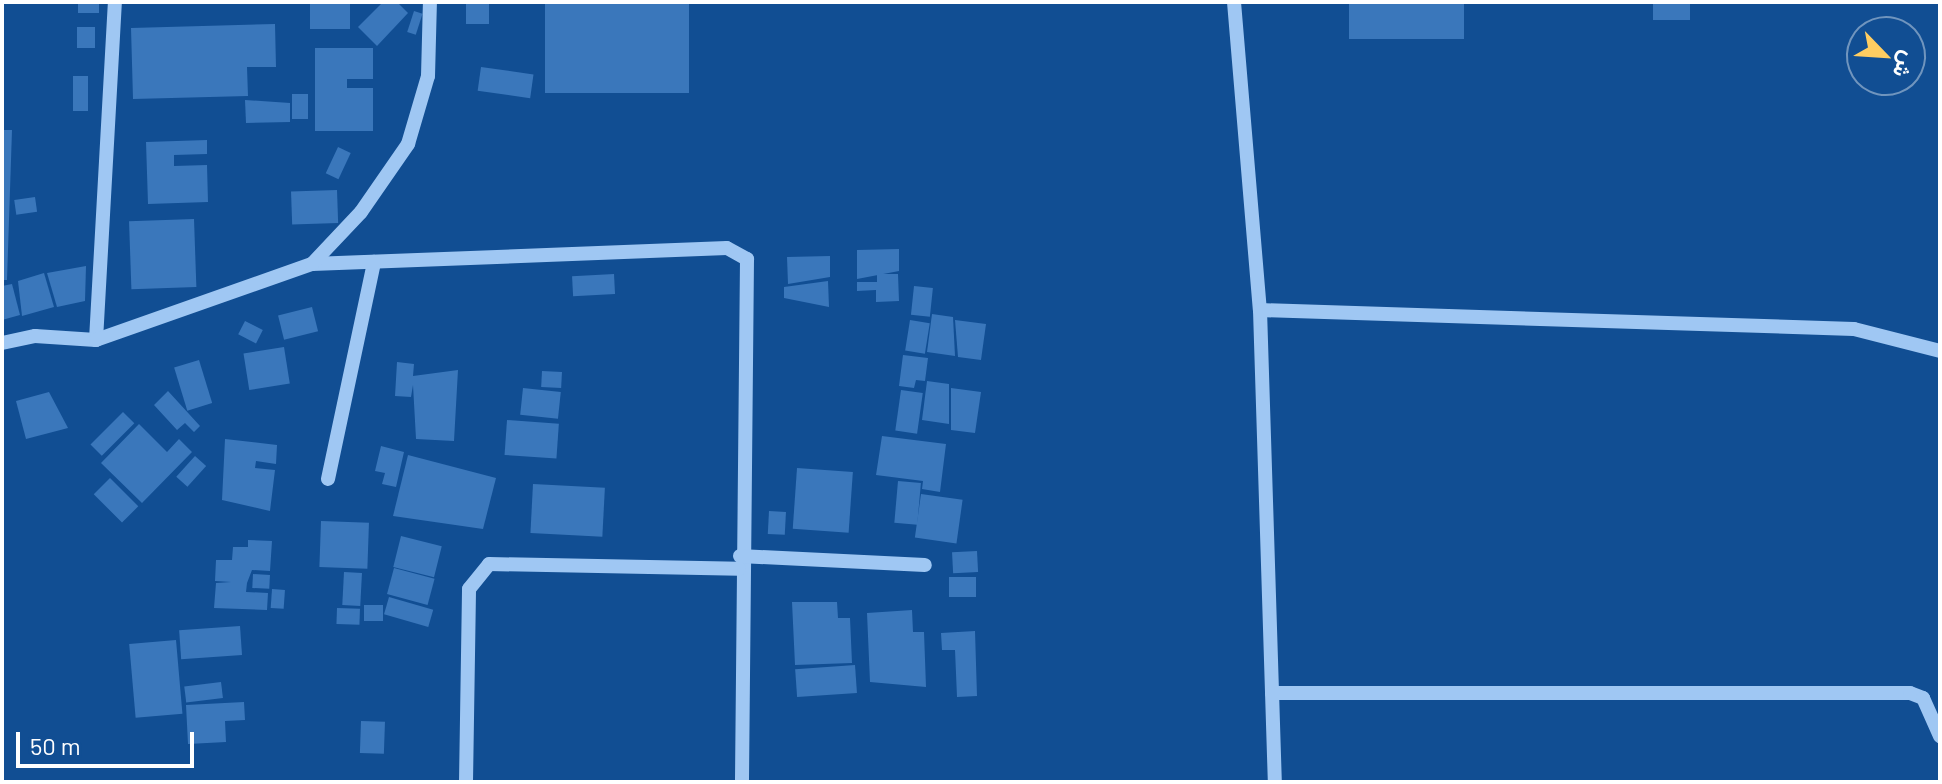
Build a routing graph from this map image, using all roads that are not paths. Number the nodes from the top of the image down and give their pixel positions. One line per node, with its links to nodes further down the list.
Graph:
1 (115, 2): 7 (street)
2 (430, 2): 5 (street)
3 (1234, 2): 6 (street)
4 (374, 262): 5 (street); 10 (street); 11 (street)
5 (312, 264): 7 (street)
6 (1260, 310): 9 (street); 13 (street)
7 (96, 340): 8 (street)
8 (2, 343)
9 (1940, 351)
10 (328, 479)
11 (739, 563): 12 (street); 15 (street); 16 (street)
12 (925, 565)
13 (1272, 693): 14 (street); 17 (street)
14 (1940, 736)
15 (466, 782)
16 (742, 782)
17 (1275, 782)

